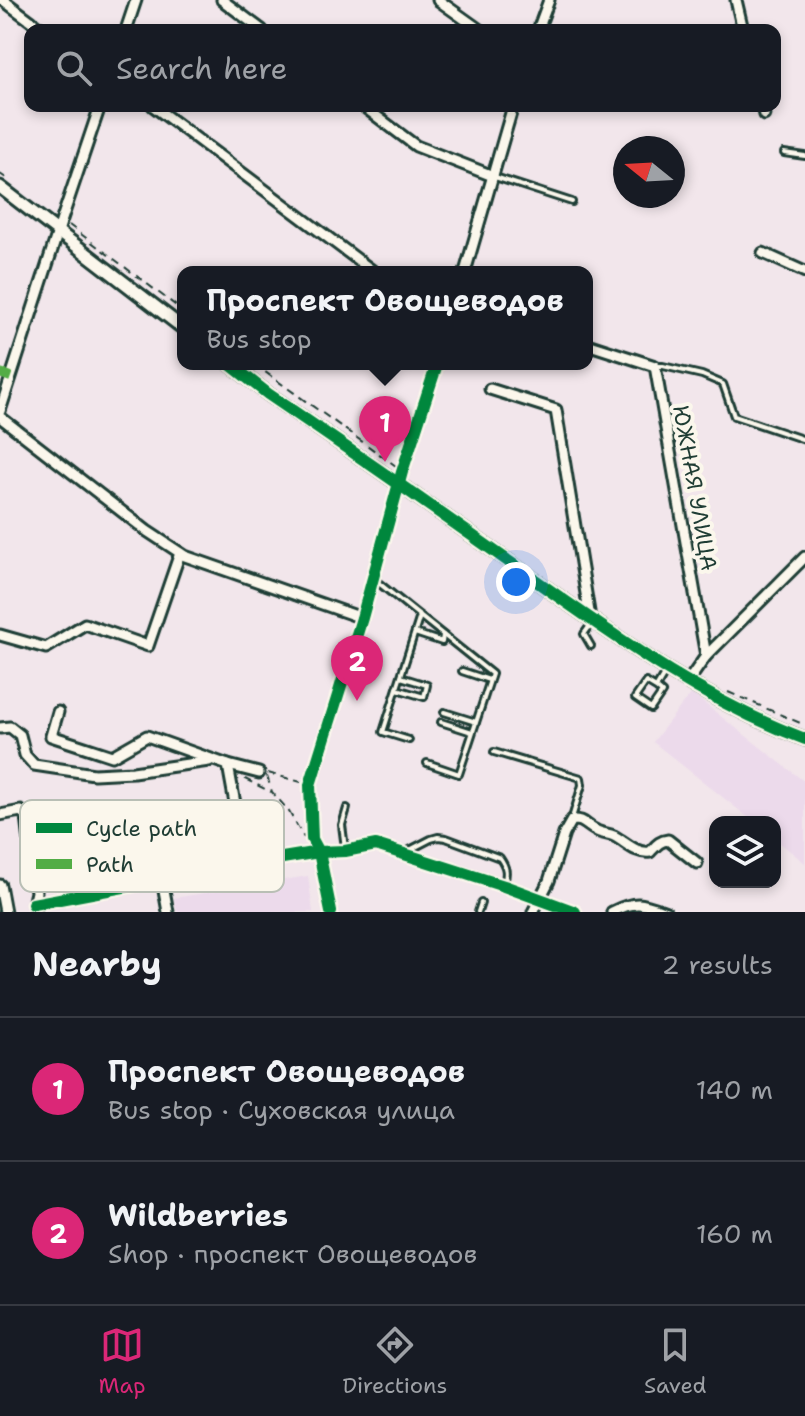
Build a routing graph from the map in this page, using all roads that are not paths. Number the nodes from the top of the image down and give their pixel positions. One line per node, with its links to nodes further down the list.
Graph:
1 (3, 0): 7 (street)
2 (136, 0): 8 (street)
3 (222, 0): 9 (street)
4 (438, 0): 10 (street)
5 (549, 0): 11 (street)
6 (736, 0): 12 (street)
7 (35, 24)
8 (128, 24)
9 (254, 24)
10 (472, 24)
11 (540, 24)
12 (742, 24)
13 (98, 112): 22 (street)
14 (161, 112): 24 (street)
15 (371, 112): 19 (street)
16 (511, 112): 19 (street)
17 (784, 153): 18 (lane)
18 (805, 156)
19 (493, 176): 21 (lane); 25 (street)
20 (6, 185): 22 (street)
21 (572, 202)
22 (60, 225): 27 (street); 33 (street)
23 (763, 253): 26 (street)
24 (366, 266)
25 (467, 266)
26 (805, 272)
27 (177, 323)
28 (593, 346): 29 (street)
29 (655, 366): 35 (lane); 47 (street, ЮЖНАЯ УЛИЦА)
30 (238, 370): 36 (street)
31 (435, 370): 36 (street)
32 (490, 389): 42 (street)
33 (0, 411)
34 (0, 417): 37 (street)
35 (805, 440)
36 (399, 483): 39 (street); 42 (street)
37 (180, 553): 41 (street); 44 (street)
38 (805, 557): 47 (street)
39 (373, 578): 40 (lane); 41 (street)
40 (420, 616): 43 (lane); 45 (lane)
41 (362, 618): 74 (street)
42 (592, 619): 46 (lane); 48 (street)
43 (415, 633): 45 (lane); 50 (lane)
44 (0, 635)
45 (443, 635): 51 (lane)
46 (591, 646)
47 (706, 656): 52 (street)
48 (667, 669): 52 (street); 53 (lane)
49 (462, 671): 51 (lane)
50 (401, 677): 54 (lane); 54 (lane)
51 (489, 680): 58 (lane)
52 (690, 683): 61 (street)
53 (656, 688): 53 (lane)
54 (397, 689): 62 (lane)
55 (58, 712): 64 (street)
56 (444, 712): 58 (lane)
57 (441, 722): 60 (lane)
58 (476, 722): 60 (lane)
59 (0, 728): 64 (street)
60 (472, 732): 65 (lane)
61 (805, 739)
62 (409, 740)
63 (494, 752): 72 (lane)
64 (213, 760): 66 (street)
65 (427, 763)
66 (228, 765): 67 (street); 68 (street)
67 (259, 773)
68 (234, 800)
69 (347, 808): 73 (lane)
70 (20, 811): 71 (street)
71 (0, 815)
72 (572, 820): 77 (street); 82 (street)
73 (345, 851): 74 (street); 75 (street)
74 (316, 852): 76 (street); 87 (street)
75 (402, 854): 79 (street); 79 (lane)
76 (284, 857)
77 (697, 863)
78 (0, 885): 85 (street)
79 (504, 886): 82 (street)
80 (105, 892): 84 (street)
81 (164, 892): 86 (street)
82 (540, 900): 89 (street); 90 (street)
83 (481, 903): 88 (lane)
84 (34, 908)
85 (5, 912)
86 (168, 912)
87 (331, 912)
88 (478, 912)
89 (533, 912)
90 (575, 912)
91 (612, 912): 92 (street)
92 (666, 912)

